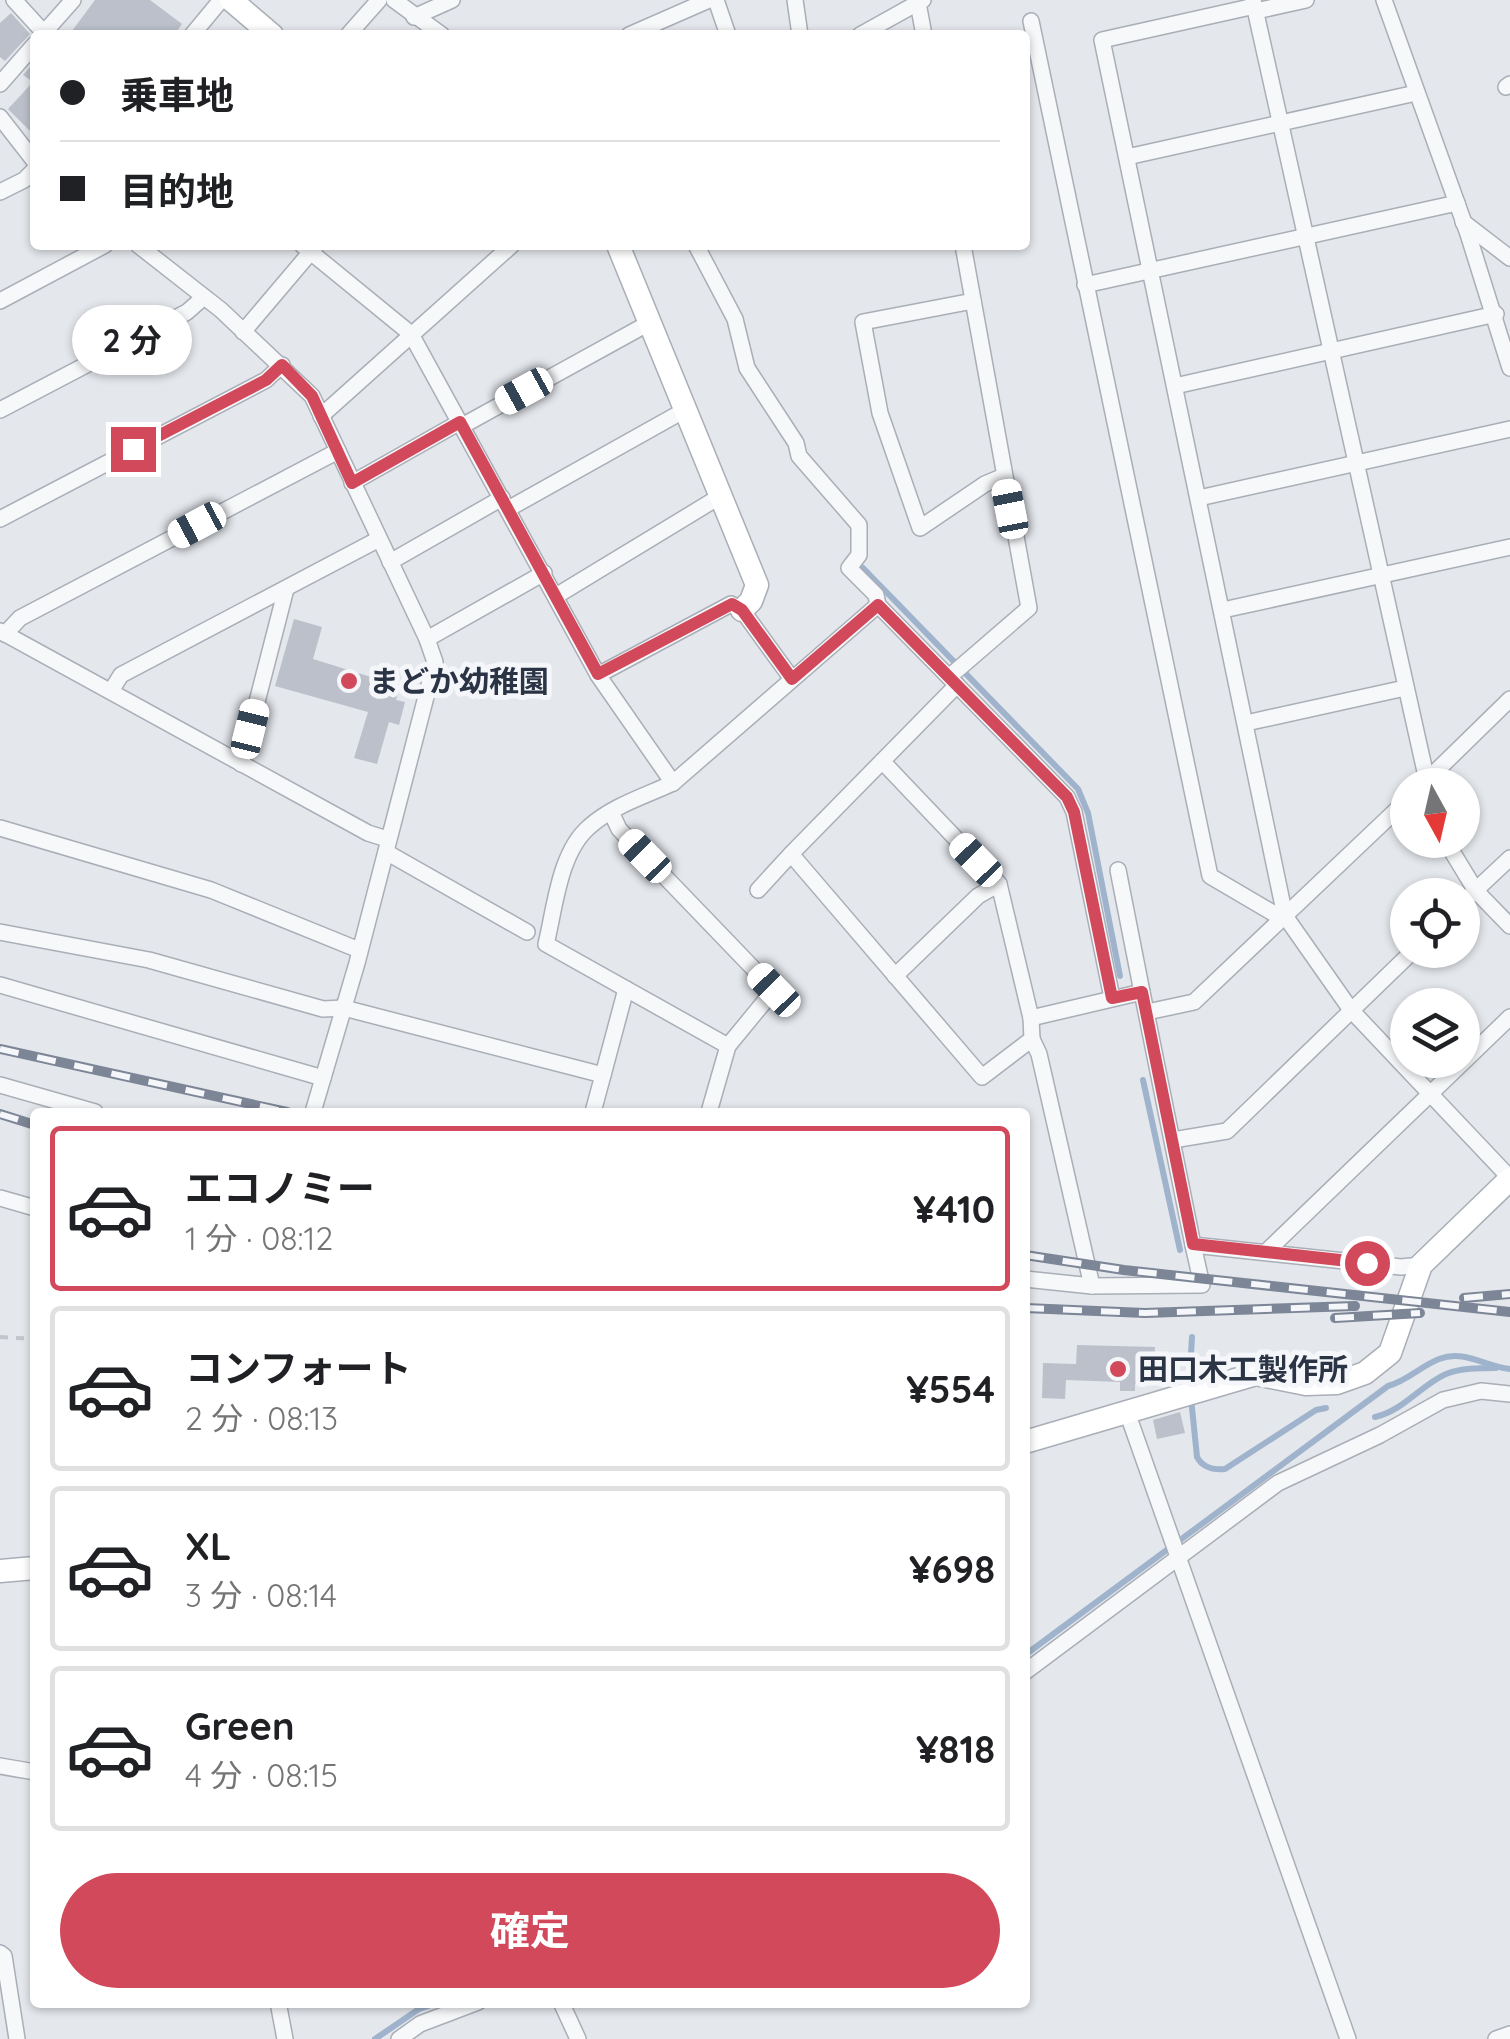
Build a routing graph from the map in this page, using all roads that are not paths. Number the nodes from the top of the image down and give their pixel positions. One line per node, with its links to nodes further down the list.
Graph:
1 (14, 0): 16 (street)
2 (73, 0): 17 (street)
3 (221, 0): 18 (street)
4 (231, 0): 19 (main road)
5 (378, 0): 20 (street)
6 (394, 0): 14 (street)
7 (452, 0): 14 (street)
8 (712, 0): 22 (street); 23 (street)
9 (795, 0): 24 (street)
10 (1306, 0): 13 (street)
11 (1384, 0): 29 (street)
12 (921, 1): 25 (street); 26 (street)
13 (1254, 6): 31 (street); 33 (street)
14 (414, 17): 21 (street)
15 (1031, 22): 49 (street)
16 (37, 30)
17 (48, 30)
18 (196, 30)
19 (266, 30)
20 (352, 30)
21 (434, 30)
22 (641, 30)
23 (726, 30)
24 (799, 30)
25 (869, 30)
26 (924, 30)
27 (30, 50): 28 (street)
28 (0, 84)
29 (1416, 93): 31 (street); 36 (street)
30 (0, 117): 32 (street)
31 (1281, 122): 33 (street); 38 (street)
32 (30, 156)
33 (1128, 157): 48 (street)
34 (30, 175): 35 (street)
35 (0, 192)
36 (1457, 203): 37 (street); 38 (street)
37 (1463, 222): 47 (street); 53 (street)
38 (1306, 236): 48 (street); 57 (street)
39 (96, 250): 51 (street)
40 (308, 250): 55 (street)
41 (313, 250): 56 (street)
42 (506, 250): 56 (street)
43 (620, 250): 54 (main road)
44 (699, 250): 81 (street)
45 (964, 250): 52 (street)
46 (159, 251): 50 (street)
47 (1510, 258)
48 (1152, 270): 49 (street); 60 (street)
49 (1085, 285): 109 (street)
50 (204, 297): 55 (street); 61 (street)
51 (0, 301)
52 (973, 302): 68 (street); 68 (street)
53 (1496, 314): 57 (street); 59 (street)
54 (649, 323): 62 (main road); 64 (street)
55 (244, 332): 58 (street)
56 (411, 334): 63 (street); 64 (street)
57 (1332, 350): 60 (street); 67 (street)
58 (282, 365): 63 (street); 73 (street)
59 (1510, 368)
60 (1175, 386): 71 (street)
61 (0, 410)
62 (685, 410): 70 (main road); 72 (street)
63 (322, 416): 66 (street)
64 (461, 424): 69 (street); 72 (street)
65 (1510, 430): 67 (street)
66 (338, 450): 69 (street); 84 (street)
67 (1355, 464): 71 (street); 78 (street)
68 (1004, 476): 87 (street)
69 (352, 483): 74 (street)
70 (719, 497): 80 (street); 82 (main road)
71 (1199, 498): 83 (street)
72 (505, 504): 76 (street); 77 (street)
73 (0, 519)
74 (379, 540): 76 (street); 79 (street)
75 (1510, 547): 78 (street)
76 (390, 562): 85 (street)
77 (544, 573): 80 (street); 85 (street)
78 (1381, 576): 83 (street); 89 (street)
79 (286, 589): 90 (street); 94 (street)
80 (556, 596): 86 (street)
81 (878, 605): 87 (street); 88 (street)
82 (742, 610): 86 (street); 88 (street)
83 (1223, 610): 92 (street)
84 (3, 632): 90 (street)
85 (428, 639): 101 (street)
86 (598, 674): 97 (street)
87 (957, 674): 93 (street); 119 (street)
88 (792, 679): 97 (street)
89 (1406, 688): 92 (street); 95 (street)
90 (111, 692): 94 (street)
91 (1510, 699): 96 (street)
92 (1246, 724): 109 (street)
93 (882, 761): 102 (street); 105 (street)
94 (241, 764): 101 (street)
95 (1422, 768)
96 (1441, 768)
97 (672, 783): 98 (street)
98 (611, 812): 117 (street); 126 (street)
99 (1390, 816): 109 (street)
100 (0, 828): 113 (street)
101 (386, 846): 112 (street); 113 (street)
102 (791, 854): 107 (street); 115 (street)
103 (1510, 858): 106 (street)
104 (1118, 870): 118 (street)
105 (999, 884): 115 (street); 124 (street)
106 (1480, 887)
107 (758, 890)
108 (1480, 895): 110 (street)
109 (1285, 916): 121 (street); 122 (street)
110 (1510, 926)
111 (0, 932): 120 (street)
112 (527, 932)
113 (359, 950): 120 (street)
114 (1395, 968): 121 (street)
115 (895, 976): 125 (street)
116 (0, 986): 128 (street)
117 (626, 989): 126 (street); 127 (street)
118 (1142, 992): 119 (street); 122 (street)
119 (1112, 998): 124 (street)
120 (344, 1008): 127 (street); 128 (street)
121 (1352, 1010): 130 (street); 135 (street)
122 (1147, 1012): 135 (street)
123 (1510, 1017): 130 (street)
124 (1031, 1018): 125 (street)
125 (1032, 1039): 143 (street)
126 (728, 1046): 134 (street)
127 (602, 1075): 133 (street)
128 (324, 1078): 132 (street)
129 (0, 1085): 131 (street)
130 (1430, 1094): 136 (street); 140 (street)
131 (81, 1108)
132 (315, 1108)
133 (594, 1108)
134 (710, 1108)
135 (1173, 1140): 139 (street)
136 (1510, 1179): 141 (main road)
137 (0, 1198): 138 (street)
138 (30, 1207)
139 (1193, 1244): 140 (street); 143 (street)
140 (1268, 1251): 141 (street)
141 (1420, 1264): 145 (main road)
142 (1030, 1280): 143 (street)
143 (1092, 1286)
144 (1510, 1394): 147 (street)
145 (1127, 1412): 146 (main road); 147 (street)
146 (1030, 1441)
147 (1178, 1559): 150 (street); 163 (street)
148 (30, 1568): 149 (main road)
149 (0, 1571)
150 (1030, 1668)
151 (0, 1766): 152 (street)
152 (30, 1771)
153 (0, 1953): 159 (street)
154 (279, 2008): 158 (street)
155 (462, 2008): 161 (street)
156 (564, 2008): 162 (street)
157 (1510, 2034): 164 (street)
158 (284, 2035): 160 (street)
159 (17, 2039)
160 (265, 2039)
161 (398, 2039)
162 (578, 2039)
163 (1348, 2039)
164 (1496, 2039)

